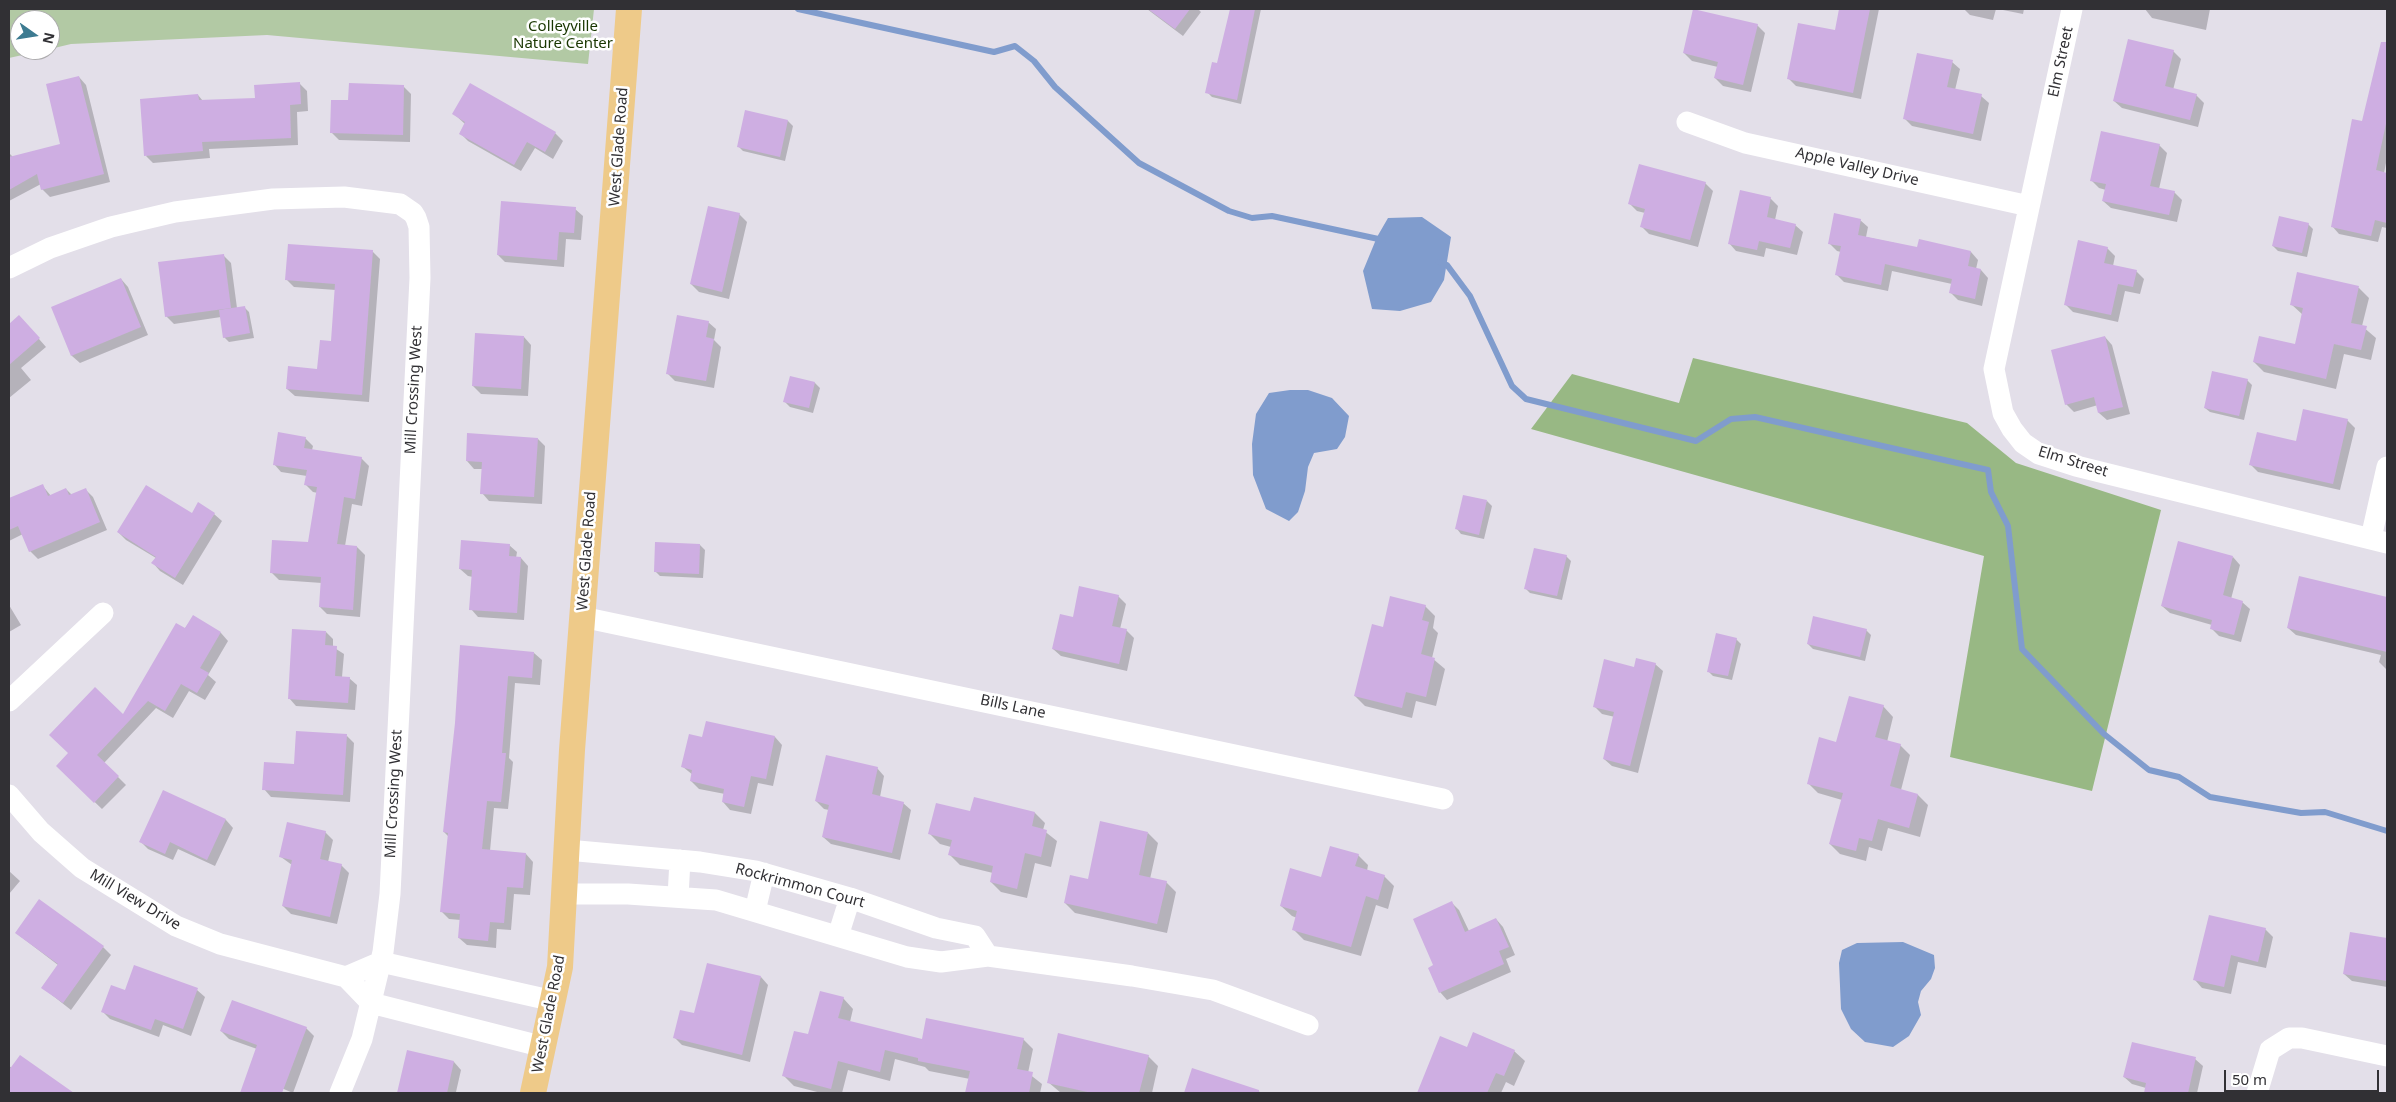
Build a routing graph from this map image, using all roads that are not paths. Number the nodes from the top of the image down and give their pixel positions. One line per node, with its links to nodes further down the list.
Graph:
1 (629, 9): 9 (main road, West Glade Road)
2 (2072, 9): 4 (street, Elm Street)
3 (1687, 122): 4 (street, Apple Valley Drive)
4 (2029, 206): 7 (street, Elm Street)
5 (9, 268): 22 (street, Mill Crossing West)
6 (2387, 467): 7 (street)
7 (2379, 541)
8 (103, 613): 10 (street)
9 (582, 617): 12 (street, Bills Lane); 13 (main road, West Glade Road)
10 (9, 701)
11 (9, 796): 23 (street, Mill View Drive)
12 (1444, 798)
13 (567, 850): 14 (street, Rockrimmon Court); 16 (main road, West Glade Road)
14 (680, 860): 15 (street, Rockrimmon Court); 17 (street)
15 (764, 873): 18 (street, Rockrimmon Court); 19 (street)
16 (565, 894): 17 (street); 25 (main road, West Glade Road)
17 (678, 898): 19 (street)
18 (850, 898): 20 (street); 21 (street, Rockrimmon Court)
19 (755, 911): 20 (street)
20 (838, 936): 21 (street)
21 (988, 956): 26 (street)
22 (381, 962): 23 (street); 24 (street, Mill Crossing West); 25 (street)
23 (346, 977): 24 (street)
24 (373, 994): 27 (street); 29 (street, Mill Crossing West)
25 (554, 1001): 27 (main road, West Glade Road)
26 (1308, 1025)
27 (544, 1047): 30 (main road, West Glade Road)
28 (2387, 1056): 31 (street)
29 (340, 1093)
30 (536, 1093)
31 (2256, 1093)

